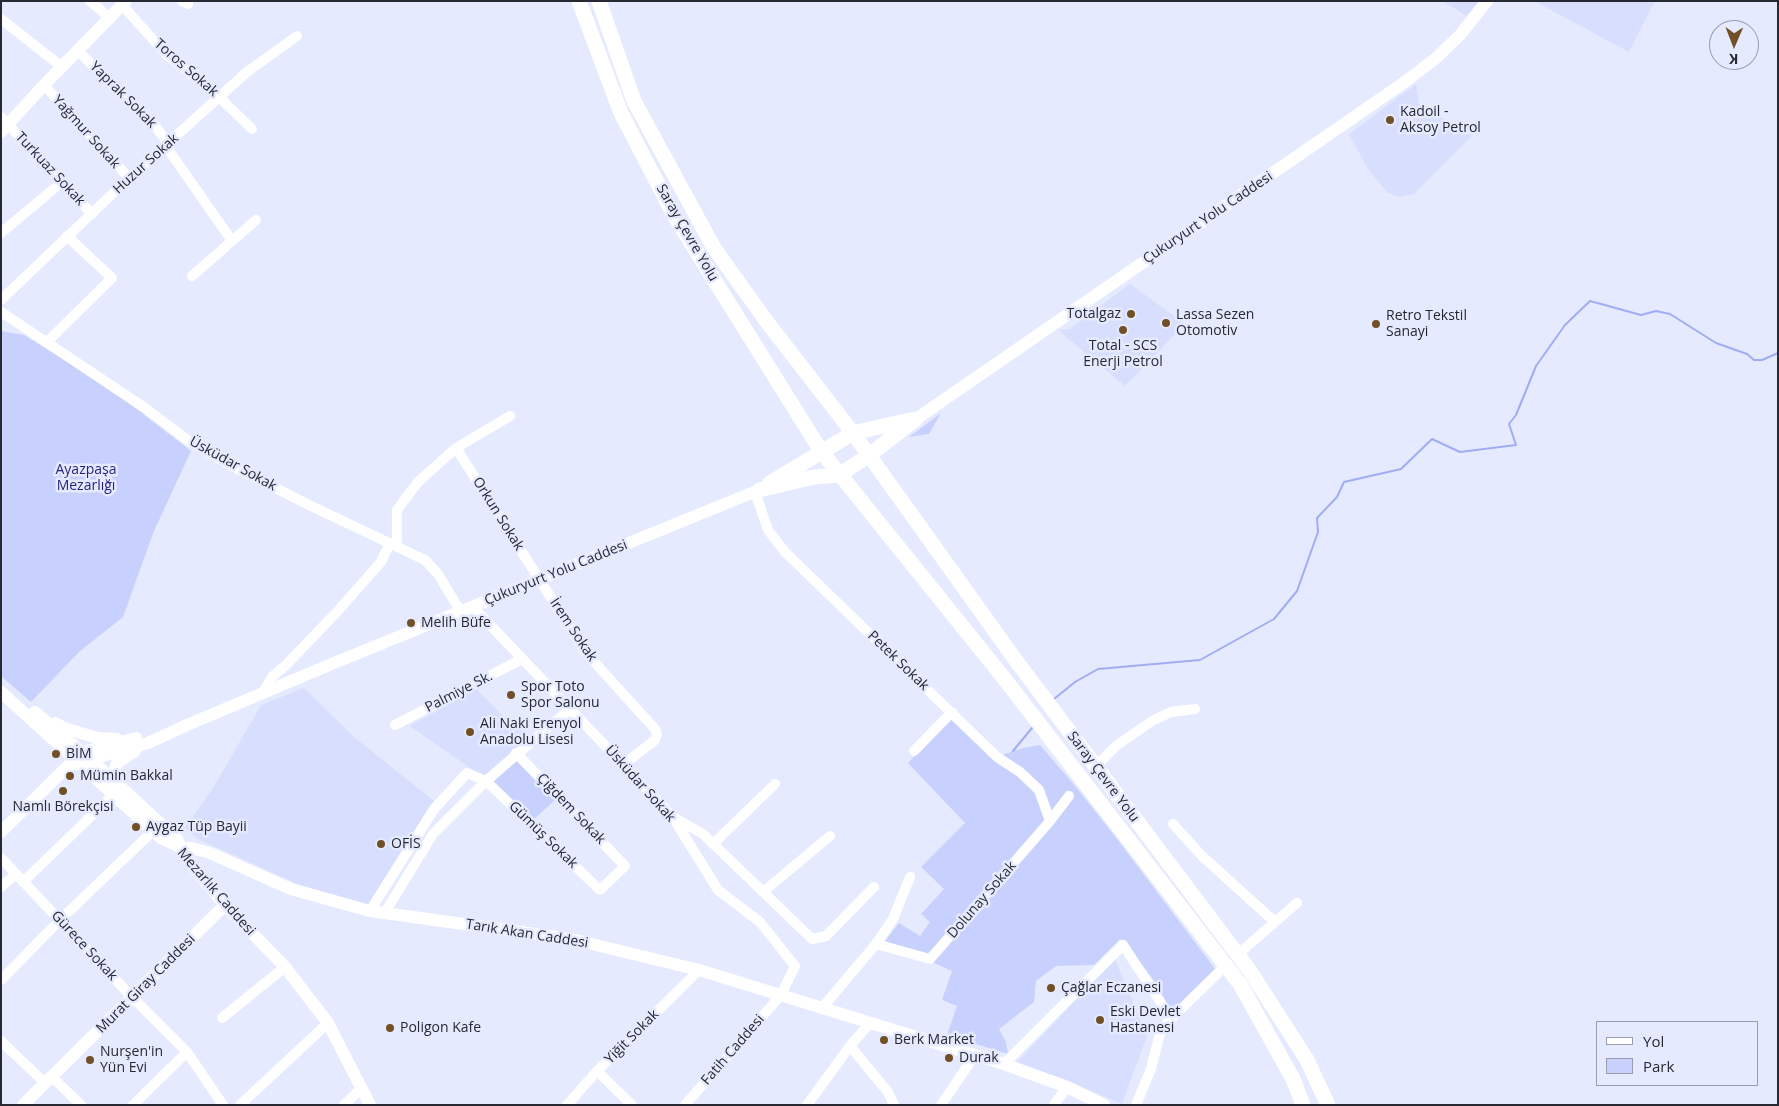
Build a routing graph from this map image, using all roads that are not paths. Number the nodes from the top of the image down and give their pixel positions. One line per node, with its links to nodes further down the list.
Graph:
1 (90, 1): 6 (street)
2 (579, 1): 31 (highway, Saray Çevre Yolu)
3 (599, 1): 29 (highway, Saray Çevre Yolu)
4 (1487, 1): 28 (main road, Çukuryurt Yolu Caddesi)
5 (124, 3): 6 (main road); 12 (street, Toros Sokak)
6 (110, 18): 9 (main road)
7 (1, 19): 10 (street)
8 (297, 36): 12 (street, Huzur Sokak)
9 (78, 51): 10 (main road); 15 (street, Yaprak Sokak)
10 (62, 67): 11 (main road)
11 (44, 85): 13 (main road); 16 (street, Yağmur Sokak)
12 (219, 96): 14 (street, Toros Sokak); 15 (street, Huzur Sokak)
13 (4, 124): 17 (street, Turkuaz Sokak)
14 (252, 129)
15 (168, 143): 16 (street, Huzur Sokak); 22 (street, Yaprak Sokak)
16 (129, 178): 18 (street, Huzur Sokak)
17 (62, 181): 18 (street, Turkuaz Sokak); 20 (street)
18 (92, 214): 21 (street, Huzur Sokak)
19 (256, 220): 22 (street)
20 (1, 233)
21 (67, 236): 24 (street, Huzur Sokak); 26 (street)
22 (232, 240): 23 (street)
23 (192, 276)
24 (1, 300)
25 (1, 312): 26 (street, Üsküdar Sokak)
26 (47, 342): 35 (street, Üsküdar Sokak)
27 (510, 416): 30 (street)
28 (916, 418): 29 (highway); 32 (highway)
29 (853, 434): 31 (highway); 32 (highway, Saray Çevre Yolu)
30 (456, 448): 35 (street); 36 (street, Orkun Sokak)
31 (821, 451): 33 (highway, Saray Çevre Yolu); 34 (highway)
32 (868, 456): 33 (highway); 55 (highway, Saray Çevre Yolu)
33 (839, 475): 34 (highway); 85 (highway, Saray Çevre Yolu)
34 (756, 491): 36 (main road, Çukuryurt Yolu Caddesi); 45 (street, Petek Sokak)
35 (394, 545): 38 (street, Üsküdar Sokak); 41 (street)
36 (540, 580): 37 (main road, Çukuryurt Yolu Caddesi); 54 (street, İrem Sokak)
37 (473, 607): 38 (main road, Çukuryurt Yolu Caddesi); 39 (street, Üsküdar Sokak)
38 (461, 612): 41 (main road, Çukuryurt Yolu Caddesi)
39 (522, 659): 43 (street, Üsküdar Sokak); 48 (street, Palmiye Sk.)
40 (1, 682): 46 (main road)
41 (262, 694): 47 (main road, Çukuryurt Yolu Caddesi)
42 (3, 696): 53 (main road)
43 (570, 709): 52 (street); 54 (street, Üsküdar Sokak)
44 (1195, 709): 55 (street)
45 (952, 712): 51 (street); 63 (street, Petek Sokak)
46 (40, 716): 49 (main road, Çukuryurt Yolu Caddesi); 53 (main road)
47 (187, 725): 49 (main road, Çukuryurt Yolu Caddesi); 50 (main road, Çukuryurt Yolu Caddesi)
48 (395, 725)
49 (132, 739): 53 (main road, Çukuryurt Yolu Caddesi)
50 (148, 743): 53 (main road, Çukuryurt Yolu Caddesi); 58 (main road, Çukuryurt Yolu Caddesi)
51 (914, 751)
52 (516, 753): 56 (street); 75 (street, Çiğdem Sokak)
53 (78, 759): 58 (main road); 66 (main road)
54 (623, 765): 62 (street, Üsküdar Sokak)
55 (1095, 767): 84 (highway, Saray Çevre Yolu)
56 (486, 781): 60 (street); 61 (street); 75 (street, Gümüş Sokak)
57 (775, 784): 68 (street)
58 (115, 788): 65 (main road, Mezarlık Caddesi); 69 (main road); 72 (street)
59 (1069, 796): 63 (street, Dolunay Sokak)
60 (438, 805): 61 (street); 79 (street)
61 (451, 816): 80 (street)
62 (672, 816): 68 (street); 89 (street, Üsküdar Sokak)
63 (1050, 821): 83 (street, Dolunay Sokak)
64 (1173, 824): 82 (street)
65 (153, 831): 69 (main road, Mezarlık Caddesi); 81 (street)
66 (1, 832)
67 (830, 836): 76 (street)
68 (713, 844): 76 (street)
69 (182, 848): 78 (main road, Mezarlık Caddesi); 79 (main road, Tarık Akan Caddesi)
70 (1, 858): 72 (street, Gürece Sokak)
71 (910, 877): 83 (street)
72 (19, 878): 73 (street); 81 (street, Gürece Sokak)
73 (1, 886)
74 (874, 886): 76 (street)
75 (600, 890)
76 (764, 892)
77 (1297, 903): 82 (street)
78 (225, 905): 86 (main road, Mezarlık Caddesi); 90 (main road, Murat Giray Caddesi)
79 (370, 911): 80 (main road, Tarık Akan Caddesi)
80 (384, 914): 87 (main road, Tarık Akan Caddesi)
81 (60, 920): 88 (street); 90 (street, Gürece Sokak)
82 (1275, 922): 84 (street)
83 (876, 944): 91 (street)
84 (1238, 955): 122 (highway, Saray Çevre Yolu)
85 (1226, 965): 93 (street); 121 (highway, Saray Çevre Yolu)
86 (285, 967): 92 (street); 95 (main road, Mezarlık Caddesi)
87 (699, 970): 89 (main road, Tarık Akan Caddesi); 101 (street, Yiğit Sokak)
88 (1, 980)
89 (781, 995): 91 (main road, Tarık Akan Caddesi); 114 (street, Fatih Caddesi)
90 (133, 998): 98 (street, Gürece Sokak); 102 (main road, Murat Giray Caddesi)
91 (822, 1008): 94 (main road, Tarık Akan Caddesi)
92 (222, 1018)
93 (1171, 1018): 100 (street); 120 (street)
94 (871, 1022): 97 (street); 99 (main road, Tarık Akan Caddesi)
95 (328, 1023): 104 (main road, Mezarlık Caddesi); 105 (street)
96 (1, 1042): 102 (street)
97 (850, 1046): 115 (street); 116 (street)
98 (187, 1052): 108 (street); 109 (street, Gürece Sokak)
99 (975, 1055): 100 (main road, Tarık Akan Caddesi); 117 (street)
100 (1004, 1064): 103 (main road, Tarık Akan Caddesi)
101 (598, 1071): 112 (street, Yiğit Sokak); 113 (street)
102 (48, 1080): 106 (main road, Murat Giray Caddesi); 107 (street)
103 (1068, 1087): 118 (street); 119 (main road, Tarık Akan Caddesi)
104 (362, 1088): 110 (street); 111 (main road, Mezarlık Caddesi)
105 (244, 1104)
106 (23, 1105)
107 (81, 1105)
108 (132, 1105)
109 (223, 1105)
110 (344, 1105)
111 (370, 1105)
112 (567, 1105)
113 (632, 1105)
114 (685, 1105)
115 (807, 1105)
116 (894, 1105)
117 (941, 1105)
118 (1054, 1105)
119 (1104, 1105)
120 (1136, 1105)
121 (1303, 1105)
122 (1328, 1105)

